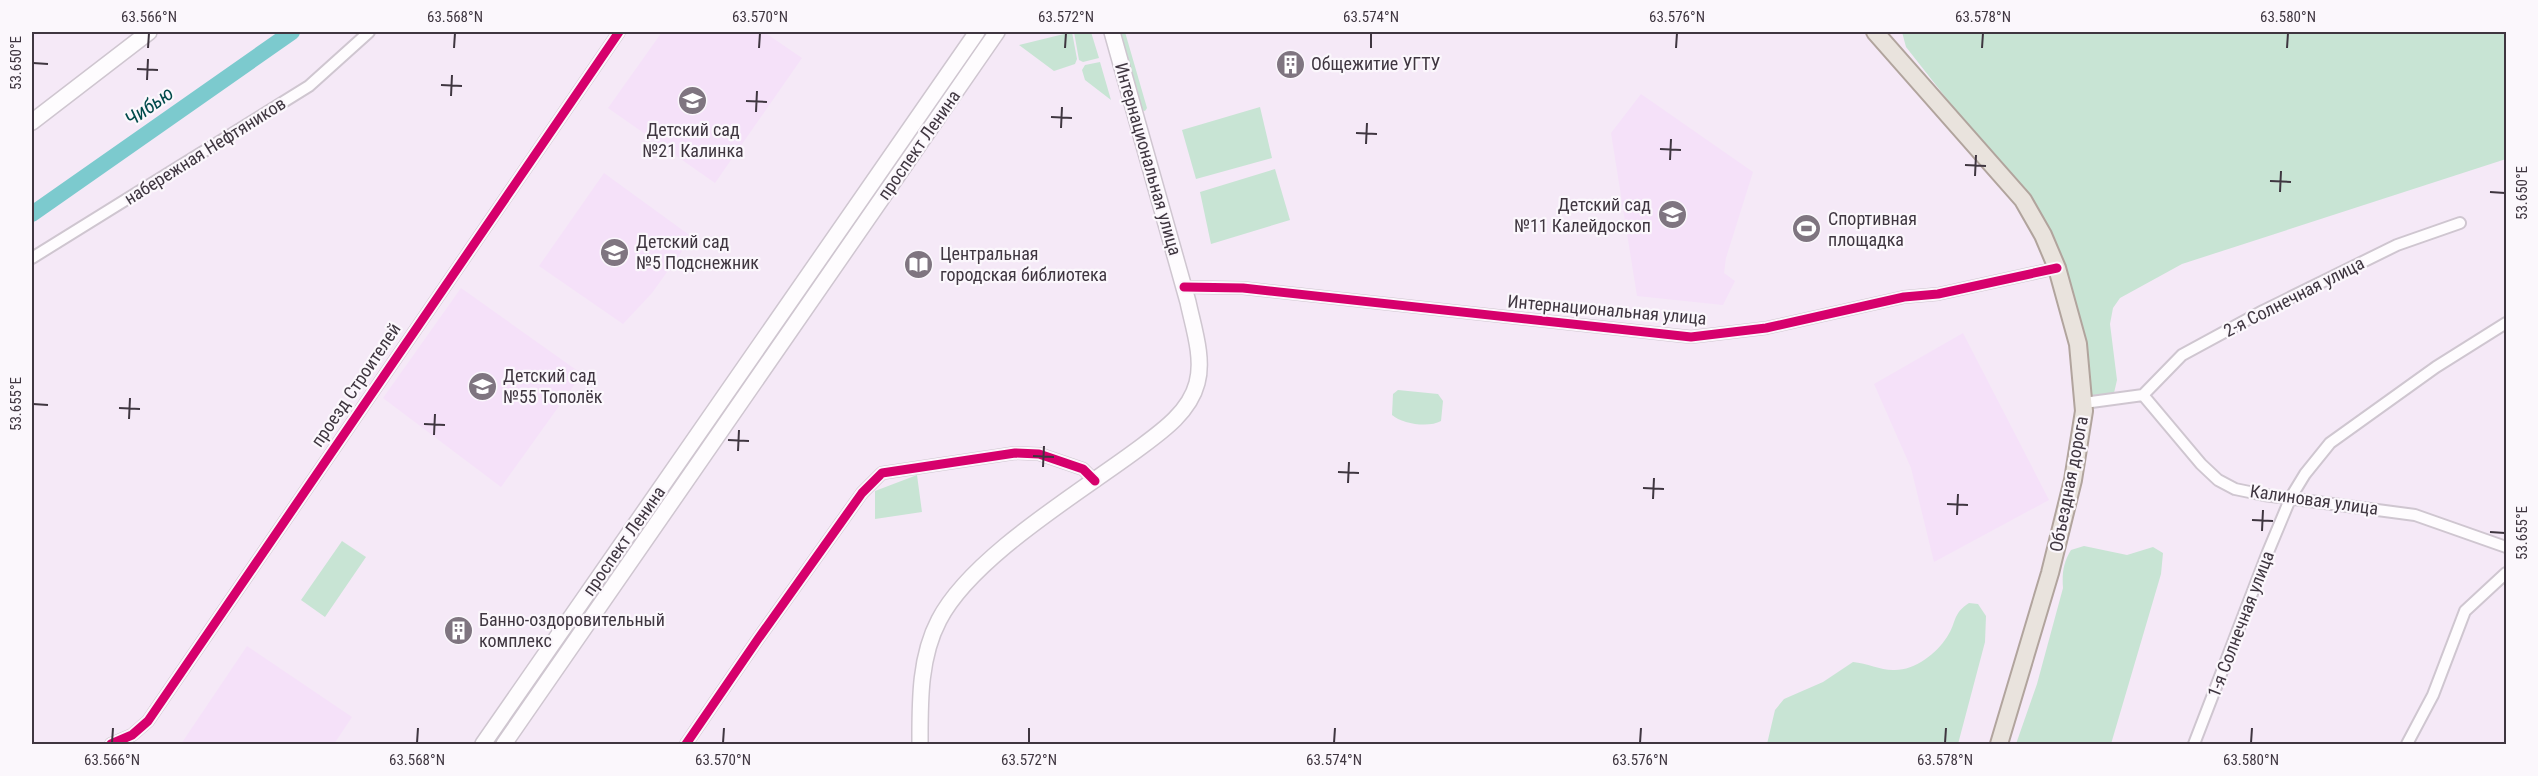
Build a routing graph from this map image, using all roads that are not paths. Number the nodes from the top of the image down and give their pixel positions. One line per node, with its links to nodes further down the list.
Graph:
1 (149, 32): 8 (main road)
2 (369, 32): 10 (street, набережная Нефтяников)
3 (619, 32): 22 (street, проезд Строителей)
4 (976, 32): 14 (main road, проспект Ленина)
5 (997, 32): 15 (main road, проспект Ленина)
6 (1112, 32): 12 (main road, Интернациональная улица)
7 (1875, 32): 11 (main road, Объездная дорога)
8 (32, 122)
9 (2460, 223): 16 (street, 2-я Солнечная улица)
10 (32, 258)
11 (2057, 268): 12 (street, Интернациональная улица); 17 (main road, Объездная дорога)
12 (1184, 288): 18 (main road, Интернациональная улица)
13 (2506, 323): 19 (street, 1-я Солнечная улица)
14 (765, 337): 15 (main road); 23 (main road, проспект Ленина)
15 (779, 347): 24 (main road, проспект Ленина)
16 (2143, 395): 17 (street); 19 (street, Калиновая улица)
17 (2084, 403): 27 (main road, Объездная дорога)
18 (1095, 481): 25 (street); 26 (main road, Интернациональная улица)
19 (2291, 497): 20 (street, Калиновая улица); 28 (street, 1-я Солнечная улица)
20 (2506, 547)
21 (2506, 573): 29 (street)
22 (111, 744)
23 (483, 744)
24 (504, 744)
25 (686, 744)
26 (920, 744)
27 (1999, 744)
28 (2194, 744)
29 (2407, 744)

